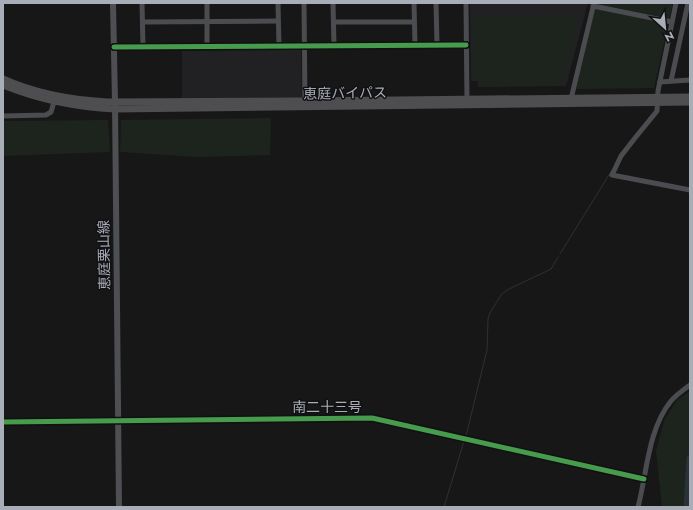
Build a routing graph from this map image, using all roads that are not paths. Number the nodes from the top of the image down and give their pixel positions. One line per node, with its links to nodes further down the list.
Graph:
1 (113, 3): 25 (main road, 恵庭栗山線)
2 (142, 3): 14 (street)
3 (207, 3): 15 (street)
4 (278, 3): 13 (street)
5 (304, 3): 23 (street)
6 (333, 3): 16 (street)
7 (414, 3): 17 (street)
8 (436, 3): 20 (street)
9 (466, 3): 21 (street)
10 (676, 3): 18 (street)
11 (688, 3): 30 (street)
12 (594, 4): 18 (street); 34 (street)
13 (278, 21): 15 (street); 22 (street)
14 (143, 22): 15 (street); 26 (street)
15 (207, 22): 27 (street)
16 (334, 22): 17 (street); 24 (street)
17 (414, 22): 19 (street)
18 (672, 22): 31 (street)
19 (414, 45): 20 (street); 24 (street)
20 (437, 45): 21 (street)
21 (466, 45): 37 (street)
22 (279, 46): 23 (street); 27 (street)
23 (304, 46): 24 (street); 39 (street)
24 (334, 46)
25 (114, 47): 26 (street); 40 (main road, 恵庭栗山線)
26 (143, 47): 27 (street)
27 (207, 47)
28 (3, 79): 40 (highway, 恵庭バイパス)
29 (690, 80): 30 (street)
30 (671, 81): 31 (street)
31 (660, 82): 35 (street)
32 (3, 85): 36 (highway, 恵庭バイパス)
33 (690, 97): 35 (highway, 恵庭バイパス)
34 (571, 99): 35 (highway, 恵庭バイパス); 37 (highway, 恵庭バイパス)
35 (657, 100): 37 (highway, 恵庭バイパス); 38 (highway, 恵庭バイパス); 42 (street)
36 (54, 102): 40 (highway, 恵庭バイパス); 41 (street)
37 (467, 102): 39 (highway, 恵庭バイパス)
38 (690, 102)
39 (305, 104): 40 (highway, 恵庭バイパス)
40 (115, 105): 44 (main road, 恵庭栗山線)
41 (3, 116)
42 (690, 190)
43 (690, 385): 46 (street)
44 (118, 421): 45 (street, 南二十三号); 46 (street, 南二十三号); 47 (main road, 恵庭栗山線)
45 (3, 422)
46 (644, 479): 48 (street)
47 (118, 507)
48 (638, 507)

